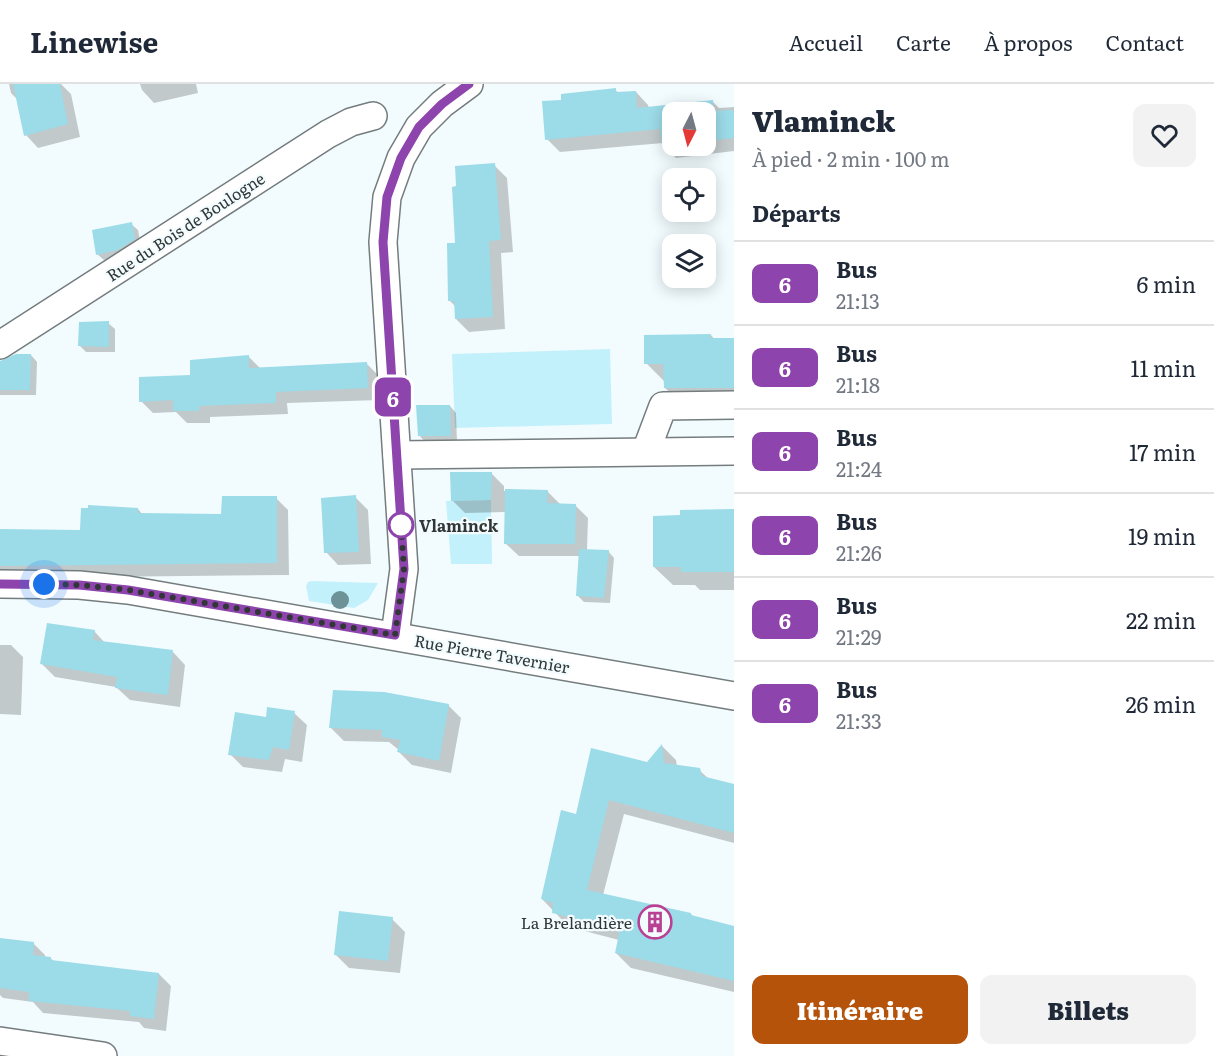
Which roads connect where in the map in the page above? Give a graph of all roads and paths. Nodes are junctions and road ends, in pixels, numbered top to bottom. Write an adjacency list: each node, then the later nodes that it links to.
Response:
1 (469, 84): 7 (street)
2 (373, 116): 3 (street, Rue du Bois de Boulogne)
3 (0, 345)
4 (734, 405): 5 (street)
5 (646, 451): 6 (street); 7 (street)
6 (734, 451)
7 (397, 455): 9 (street)
8 (0, 584): 9 (street, Rue Pierre Tavernier)
9 (395, 635): 10 (street, Rue Pierre Tavernier)
10 (734, 696)
11 (0, 1041): 12 (street)
12 (103, 1056)

